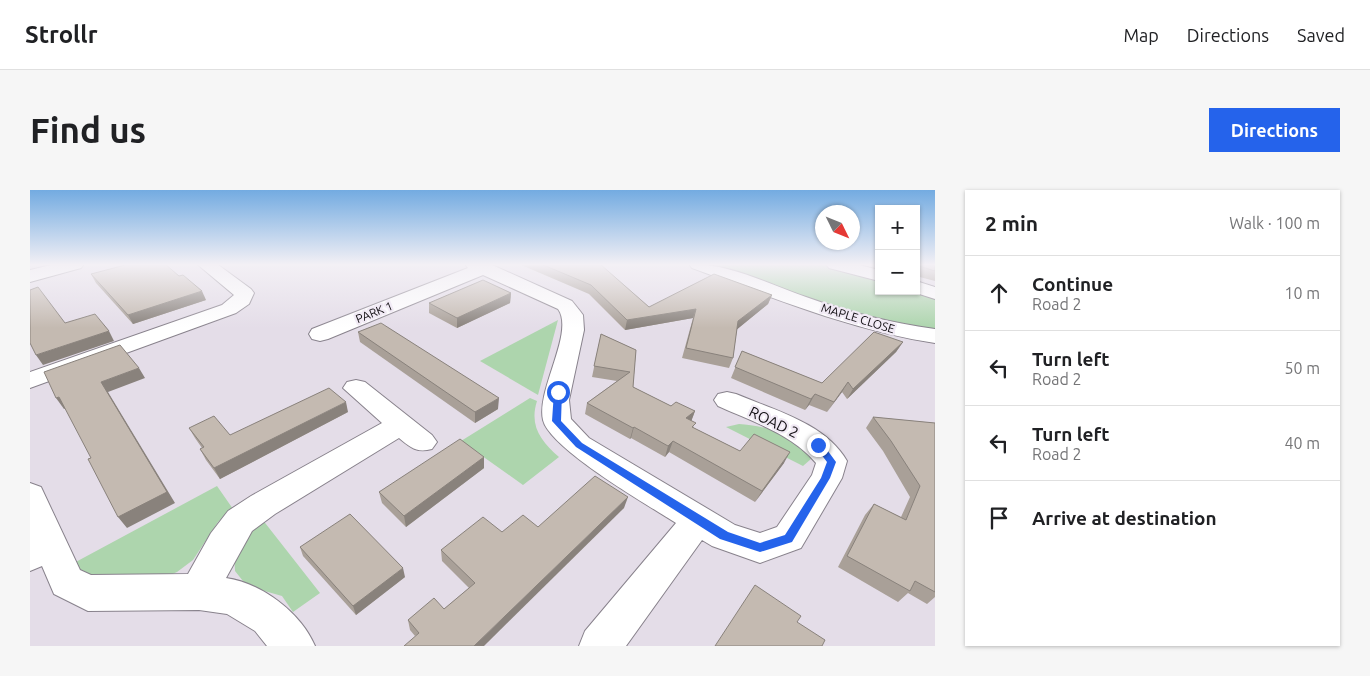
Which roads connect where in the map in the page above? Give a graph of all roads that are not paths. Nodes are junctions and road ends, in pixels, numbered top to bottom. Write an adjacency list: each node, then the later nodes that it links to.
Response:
1 (234, 285): 9 (street)
2 (434, 285): 7 (street, PARK 1)
3 (521, 285): 13 (street, ROAD 2)
4 (759, 285): 8 (street, MAPLE CLOSE)
5 (920, 288): 6 (street)
6 (935, 293)
7 (320, 334)
8 (935, 336)
9 (30, 380)
10 (356, 388): 15 (street)
11 (727, 400): 13 (street, ROAD 2)
12 (30, 496): 14 (street)
13 (698, 520): 17 (street)
14 (40, 550): 15 (street)
15 (199, 592): 16 (street)
16 (294, 646)
17 (600, 646)

